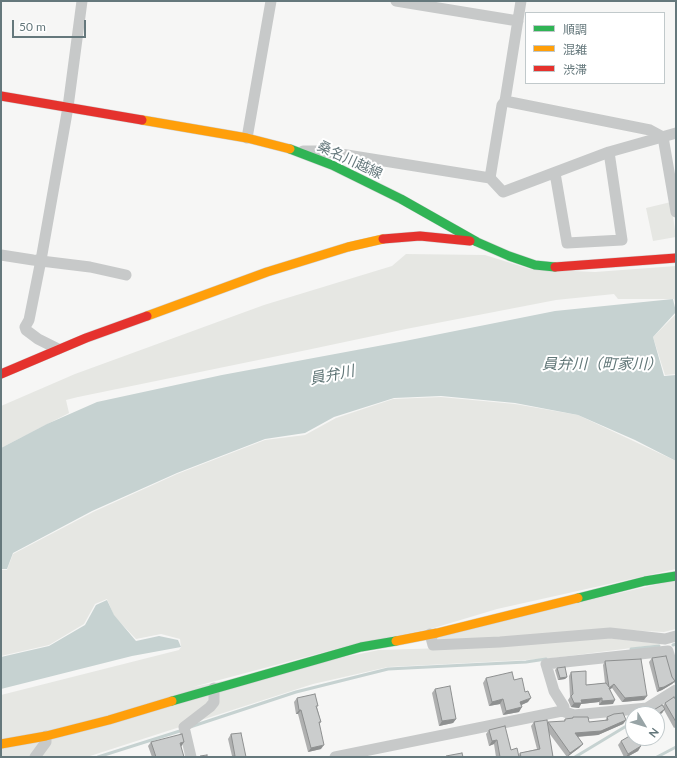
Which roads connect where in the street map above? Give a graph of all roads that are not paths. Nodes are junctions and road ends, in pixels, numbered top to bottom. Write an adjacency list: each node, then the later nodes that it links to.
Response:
1 (82, 1): 8 (street)
2 (271, 1): 11 (street)
3 (396, 1): 5 (street)
4 (521, 1): 5 (street)
5 (518, 21): 7 (street)
6 (1, 96): 8 (street, 桑名川越線)
7 (505, 101): 10 (street); 15 (street)
8 (68, 107): 11 (street, 桑名川越線); 21 (street)
9 (676, 133): 10 (street)
10 (663, 136): 13 (street); 16 (street)
11 (247, 138): 12 (street, 桑名川越線)
12 (296, 151): 15 (street); 18 (street, 桑名川越線)
13 (609, 152): 14 (street); 14 (street)
14 (555, 173): 15 (street)
15 (490, 178)
16 (675, 198): 17 (street)
17 (676, 212)
18 (477, 242): 20 (street, 桑名川越線); 23 (street)
19 (1, 255): 21 (street)
20 (676, 258)
21 (41, 260): 22 (street); 23 (street)
22 (126, 275)
23 (58, 349): 24 (street)
24 (1, 374)
25 (676, 576): 26 (street)
26 (430, 634): 27 (street); 30 (street)
27 (671, 638): 28 (street)
28 (668, 651): 29 (street); 32 (street)
29 (676, 678)
30 (214, 688): 33 (street); 36 (street)
31 (676, 690): 32 (street)
32 (562, 711): 37 (street)
33 (46, 736): 34 (street); 35 (street)
34 (1, 744)
35 (35, 757)
36 (191, 757)
37 (335, 757)

